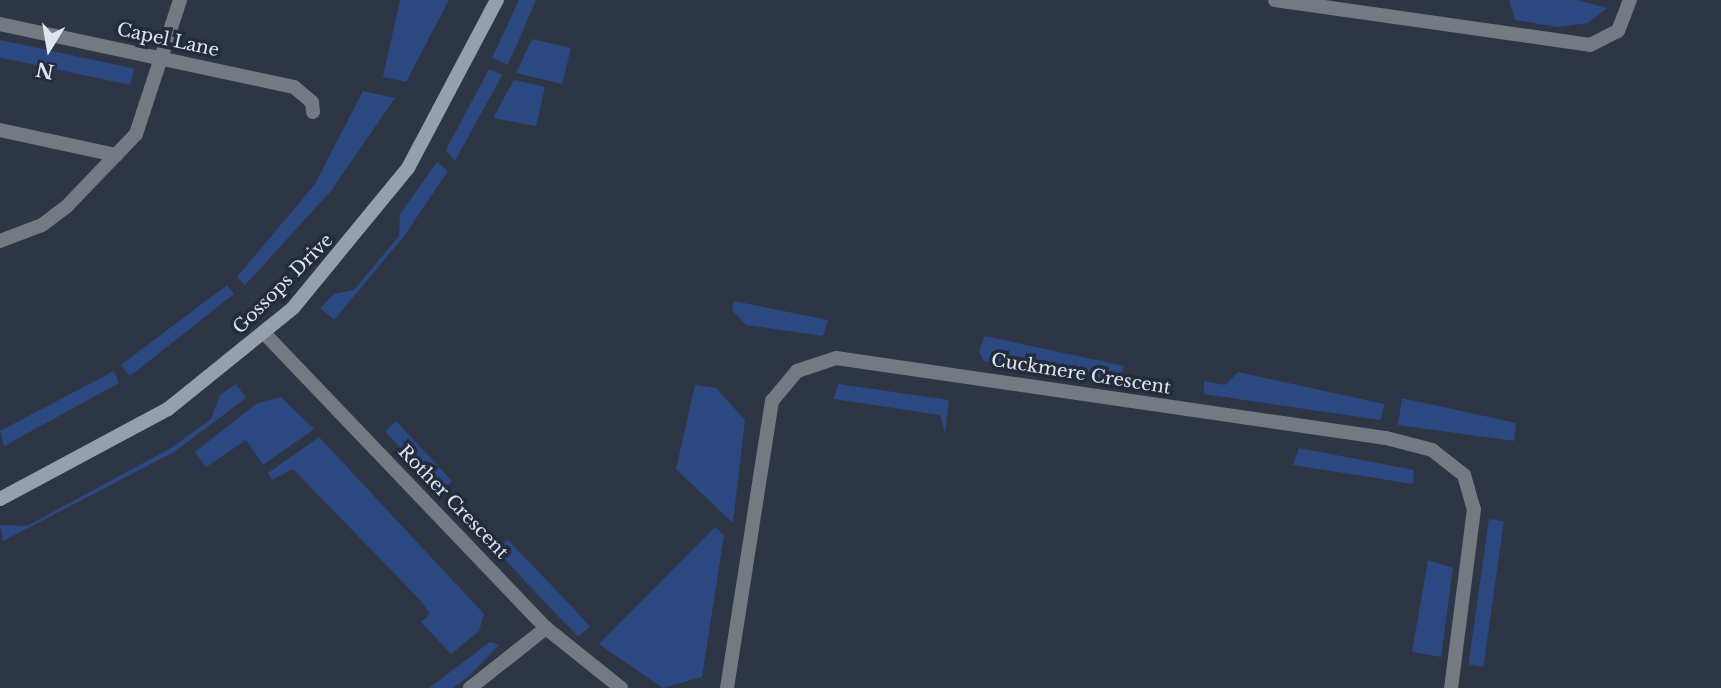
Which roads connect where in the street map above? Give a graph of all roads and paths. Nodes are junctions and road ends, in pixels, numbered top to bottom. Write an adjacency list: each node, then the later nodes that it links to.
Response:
1 (180, 0): 6 (street)
2 (497, 0): 11 (street, Gossops Drive)
3 (1275, 0): 4 (street)
4 (1630, 0)
5 (0, 24): 6 (street, Capel Lane)
6 (159, 58): 7 (street, Capel Lane); 9 (street)
7 (313, 112)
8 (0, 130): 9 (street)
9 (116, 155): 10 (street)
10 (0, 241)
11 (265, 334): 12 (street, Gossops Drive); 13 (street, Rother Crescent)
12 (0, 499)
13 (547, 628): 14 (street); 15 (street, Rother Crescent)
14 (470, 688)
15 (621, 688)
16 (727, 688): 17 (street, Cuckmere Crescent)
17 (1451, 688)

